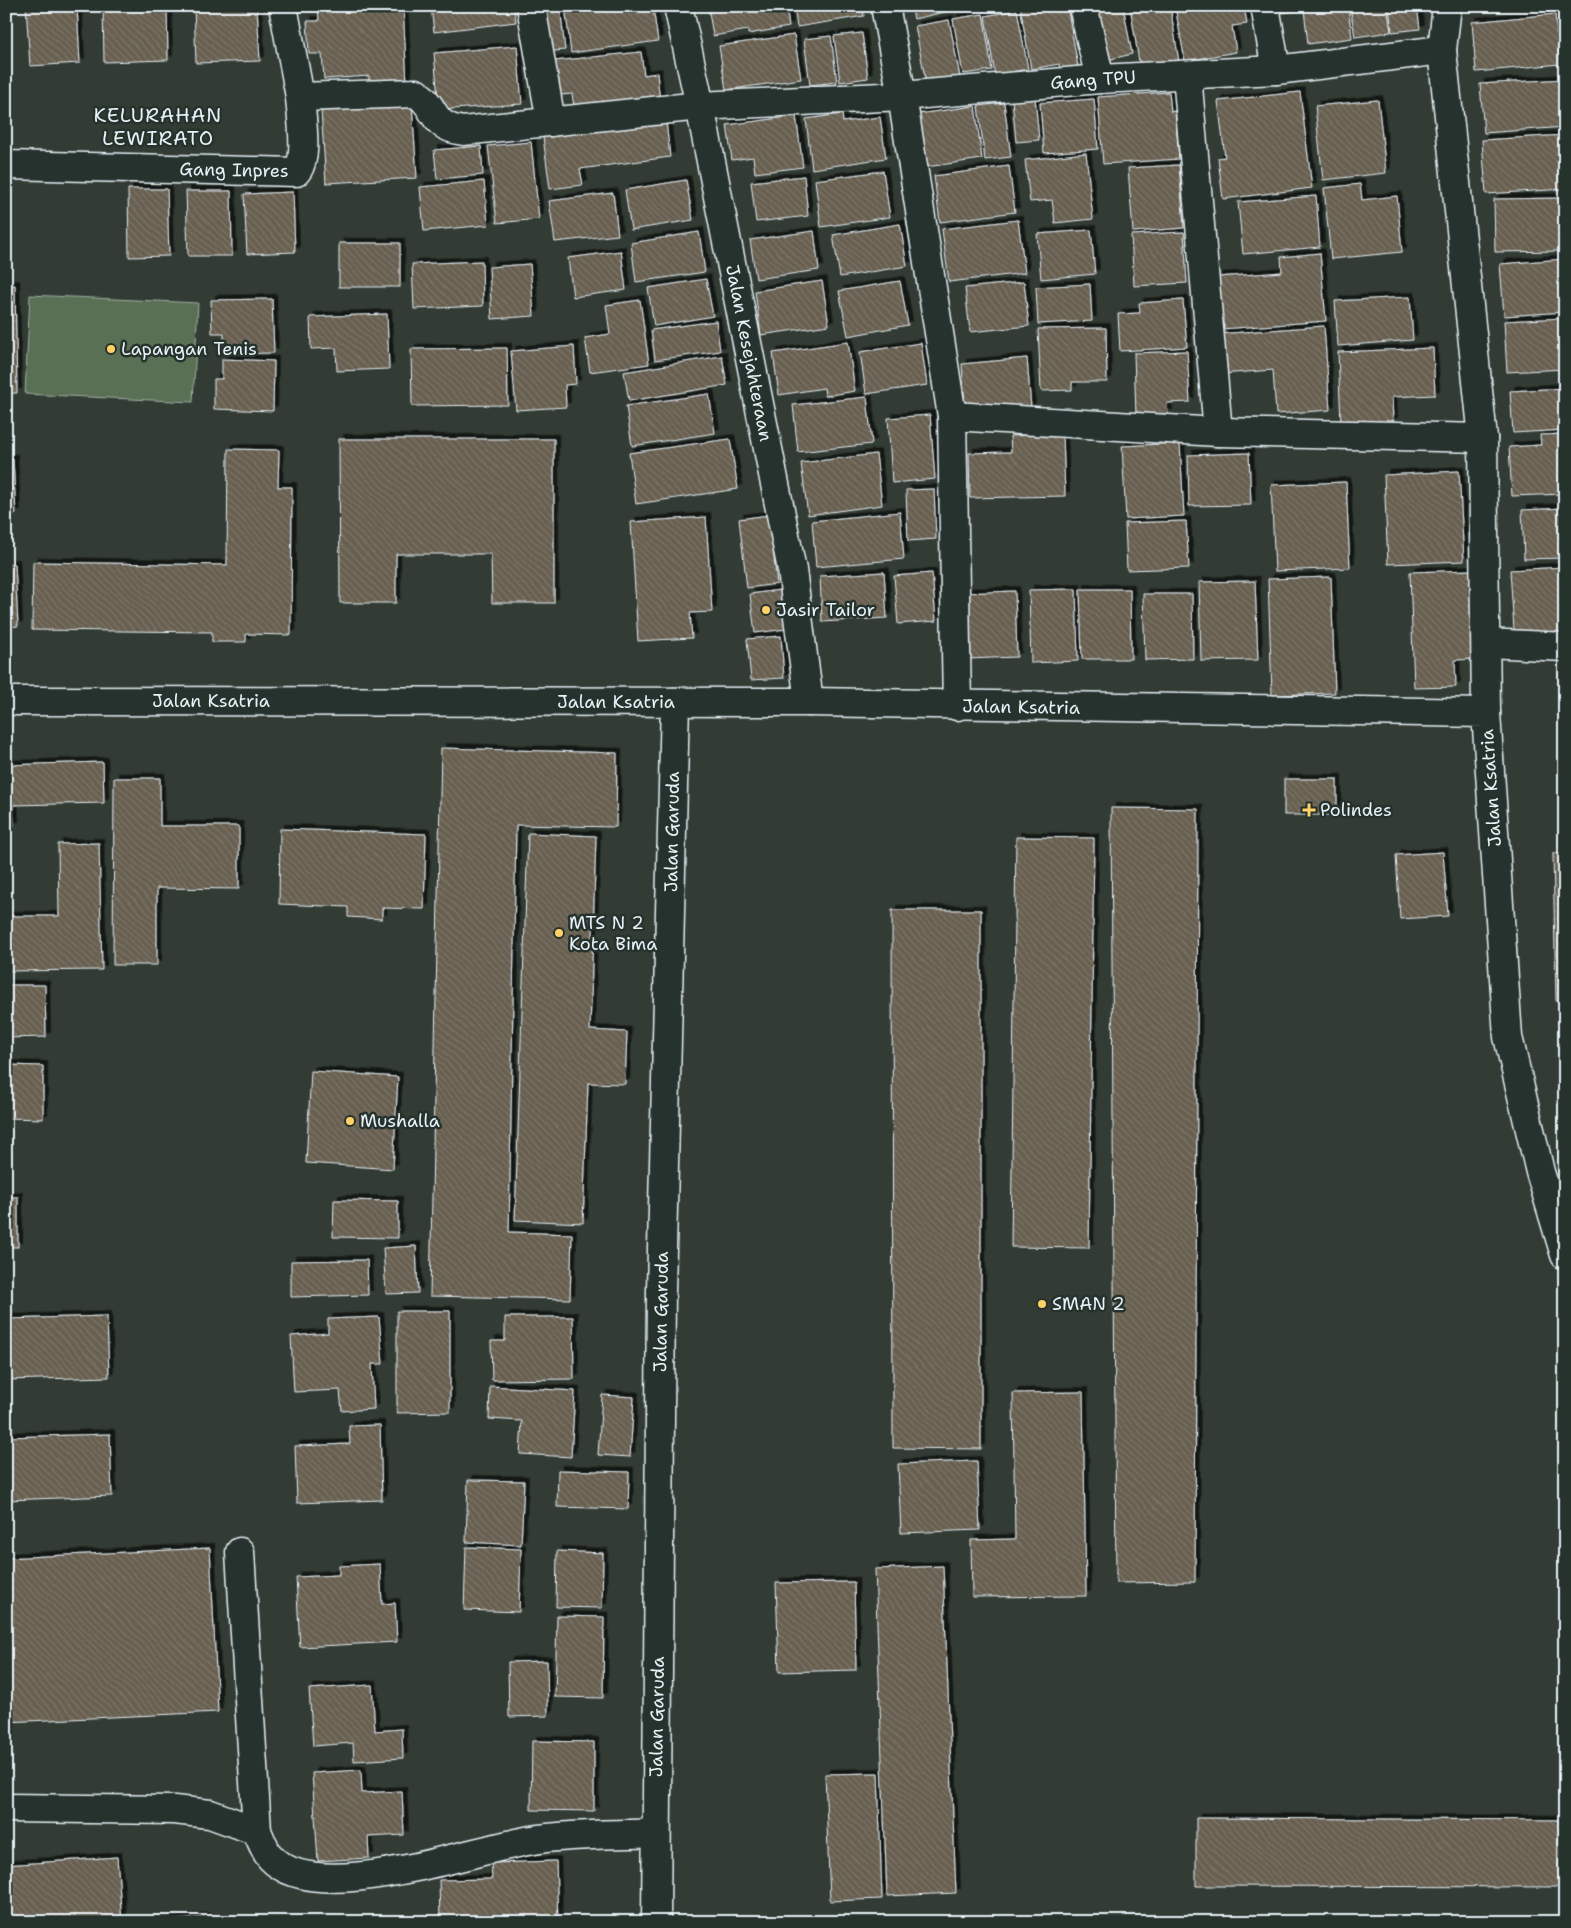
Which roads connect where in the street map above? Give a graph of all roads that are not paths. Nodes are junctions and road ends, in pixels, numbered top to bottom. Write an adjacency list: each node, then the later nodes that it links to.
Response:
1 (283, 6): 13 (street)
2 (531, 6): 15 (street)
3 (678, 6): 14 (street, Jalan Kesejahteraan)
4 (885, 6): 12 (street)
5 (1083, 6): 11 (street)
6 (1265, 6): 9 (street)
7 (1447, 6): 8 (street)
8 (1442, 50): 9 (street, Gang TPU); 19 (street)
9 (1276, 70): 10 (street, Gang TPU)
10 (1187, 76): 11 (street, Gang TPU); 18 (street)
11 (1100, 79): 12 (street, Gang TPU)
12 (902, 96): 14 (street, Gang TPU); 17 (street)
13 (300, 97): 15 (street); 16 (street, Gang Inpres)
14 (700, 106): 15 (street); 24 (street, Jalan Kesejahteraan)
15 (551, 122)
16 (6, 165)
17 (952, 416): 18 (street); 25 (street)
18 (1218, 432): 19 (street)
19 (1483, 438): 20 (street)
20 (1486, 643): 21 (street); 26 (street)
21 (1565, 647)
22 (6, 701): 23 (street, Jalan Ksatria)
23 (675, 702): 24 (street, Jalan Ksatria); 31 (street, Jalan Garuda)
24 (809, 702): 25 (street, Jalan Ksatria)
25 (956, 706): 26 (street, Jalan Ksatria)
26 (1486, 713): 27 (street, Jalan Ksatria)
27 (1565, 1255)
28 (240, 1552): 30 (street)
29 (6, 1808): 30 (street)
30 (257, 1832): 31 (street)
31 (656, 1833): 32 (street, Jalan Garuda)
32 (656, 1922)

